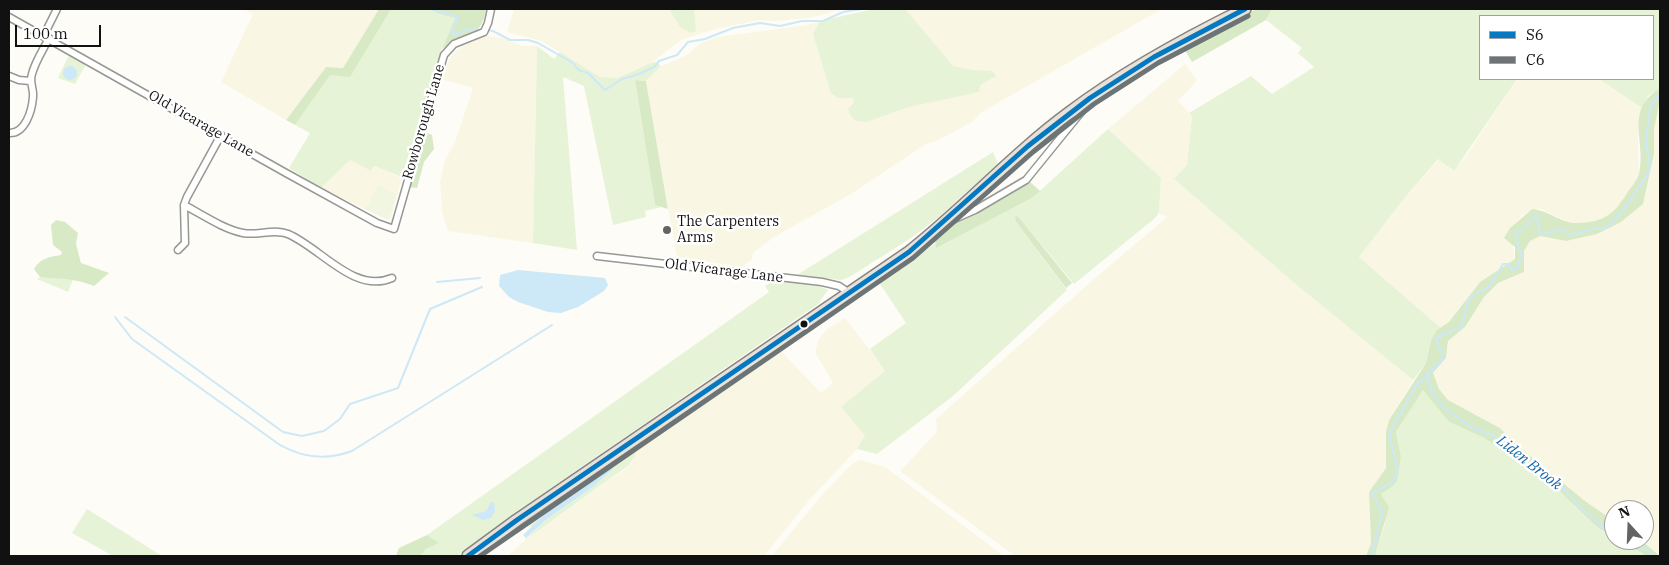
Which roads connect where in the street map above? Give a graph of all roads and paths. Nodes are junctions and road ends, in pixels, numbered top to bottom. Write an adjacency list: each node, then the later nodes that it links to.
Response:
1 (57, 9): 5 (street)
2 (491, 9): 13 (street, Rowborough Lane)
3 (1245, 9): 8 (highway)
4 (9, 16): 5 (street, Old Vicarage Lane)
5 (47, 37): 7 (street); 10 (street, Old Vicarage Lane)
6 (9, 76): 7 (street)
7 (30, 80): 9 (street)
8 (1094, 95): 12 (highway); 12 (street)
9 (9, 133)
10 (221, 135): 11 (street); 13 (street, Old Vicarage Lane)
11 (184, 205): 14 (street); 16 (street)
12 (946, 222): 17 (highway)
13 (394, 229)
14 (178, 250)
15 (597, 256): 17 (street, Old Vicarage Lane)
16 (392, 278)
17 (848, 292): 18 (highway)
18 (468, 556)

